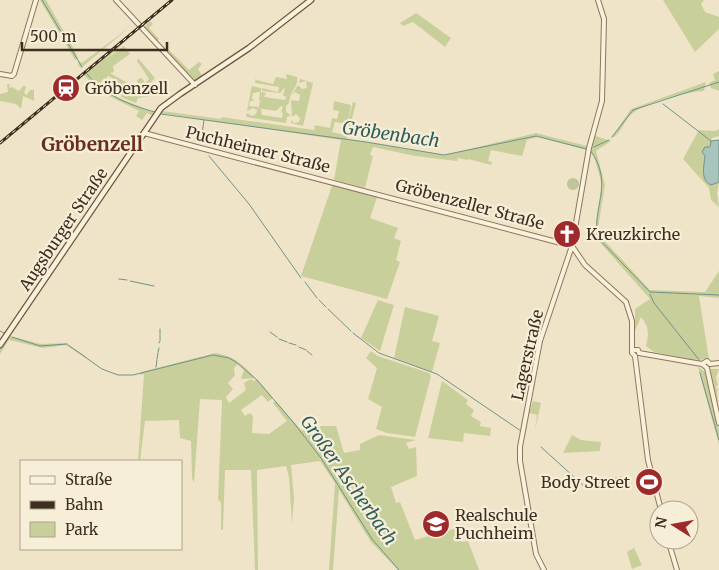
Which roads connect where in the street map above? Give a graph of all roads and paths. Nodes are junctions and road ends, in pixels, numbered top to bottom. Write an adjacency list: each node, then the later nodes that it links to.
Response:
1 (36, 0): 5 (street)
2 (116, 0): 6 (street)
3 (311, 0): 7 (main road, Augsburger Straße)
4 (598, 0): 13 (street, Lagerstraße)
5 (0, 74)
6 (189, 80): 7 (street); 8 (street)
7 (195, 85): 8 (main road, Augsburger Straße)
8 (187, 89): 9 (main road, Augsburger Straße)
9 (148, 127): 10 (main road, Augsburger Straße); 11 (street)
10 (144, 133): 11 (street, Puchheimer Straße); 14 (main road, Augsburger Straße)
11 (150, 134): 12 (street, Puchheimer Straße)
12 (360, 189): 13 (street, Gröbenzeller Straße)
13 (572, 246): 15 (street); 23 (street, Lagerstraße)
14 (0, 345)
15 (637, 354): 17 (street); 21 (street)
16 (719, 363): 18 (street)
17 (702, 364): 18 (street); 19 (street)
18 (710, 364): 19 (street)
19 (707, 368): 20 (street)
20 (719, 422)
21 (658, 500)
22 (671, 550): 24 (street)
23 (544, 570)
24 (678, 570)

